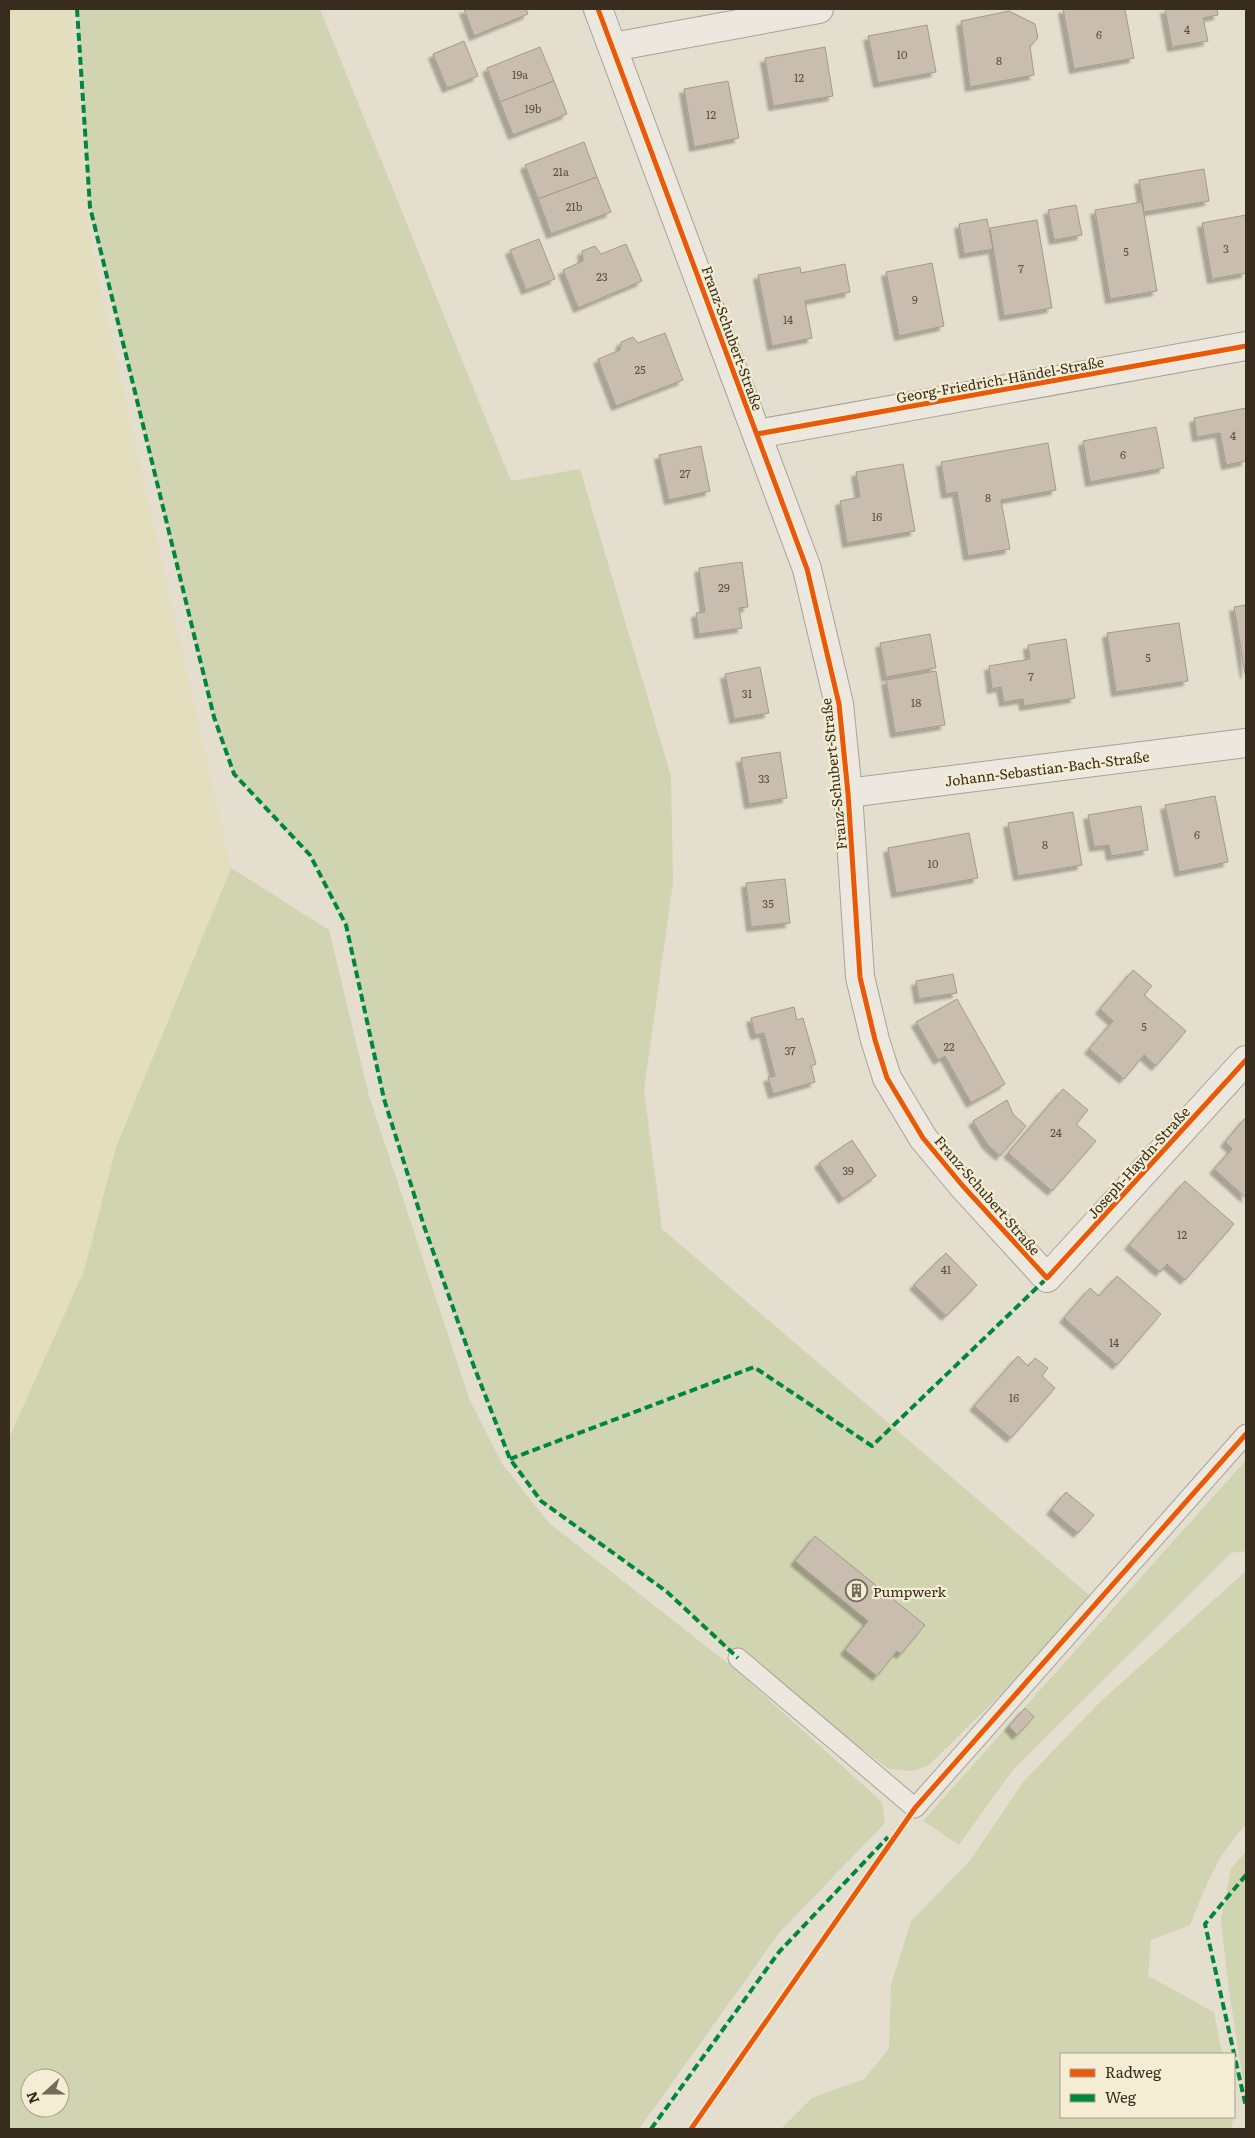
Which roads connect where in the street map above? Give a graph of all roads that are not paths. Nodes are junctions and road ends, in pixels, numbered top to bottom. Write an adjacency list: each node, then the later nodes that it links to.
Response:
1 (598, 9): 3 (street, Franz-Schubert-Straße)
2 (819, 9): 3 (street)
3 (613, 48): 5 (street, Franz-Schubert-Straße)
4 (1246, 346): 5 (street, Georg-Friedrich-Händel-Straße)
5 (757, 434): 7 (street, Franz-Schubert-Straße)
6 (1246, 743): 7 (street, Johann-Sebastian-Bach-Straße)
7 (848, 793): 9 (street, Franz-Schubert-Straße)
8 (1246, 1060): 9 (street, Joseph-Haydn-Straße)
9 (1047, 1278)
10 (1246, 1434): 11 (lane)
11 (738, 1658)

